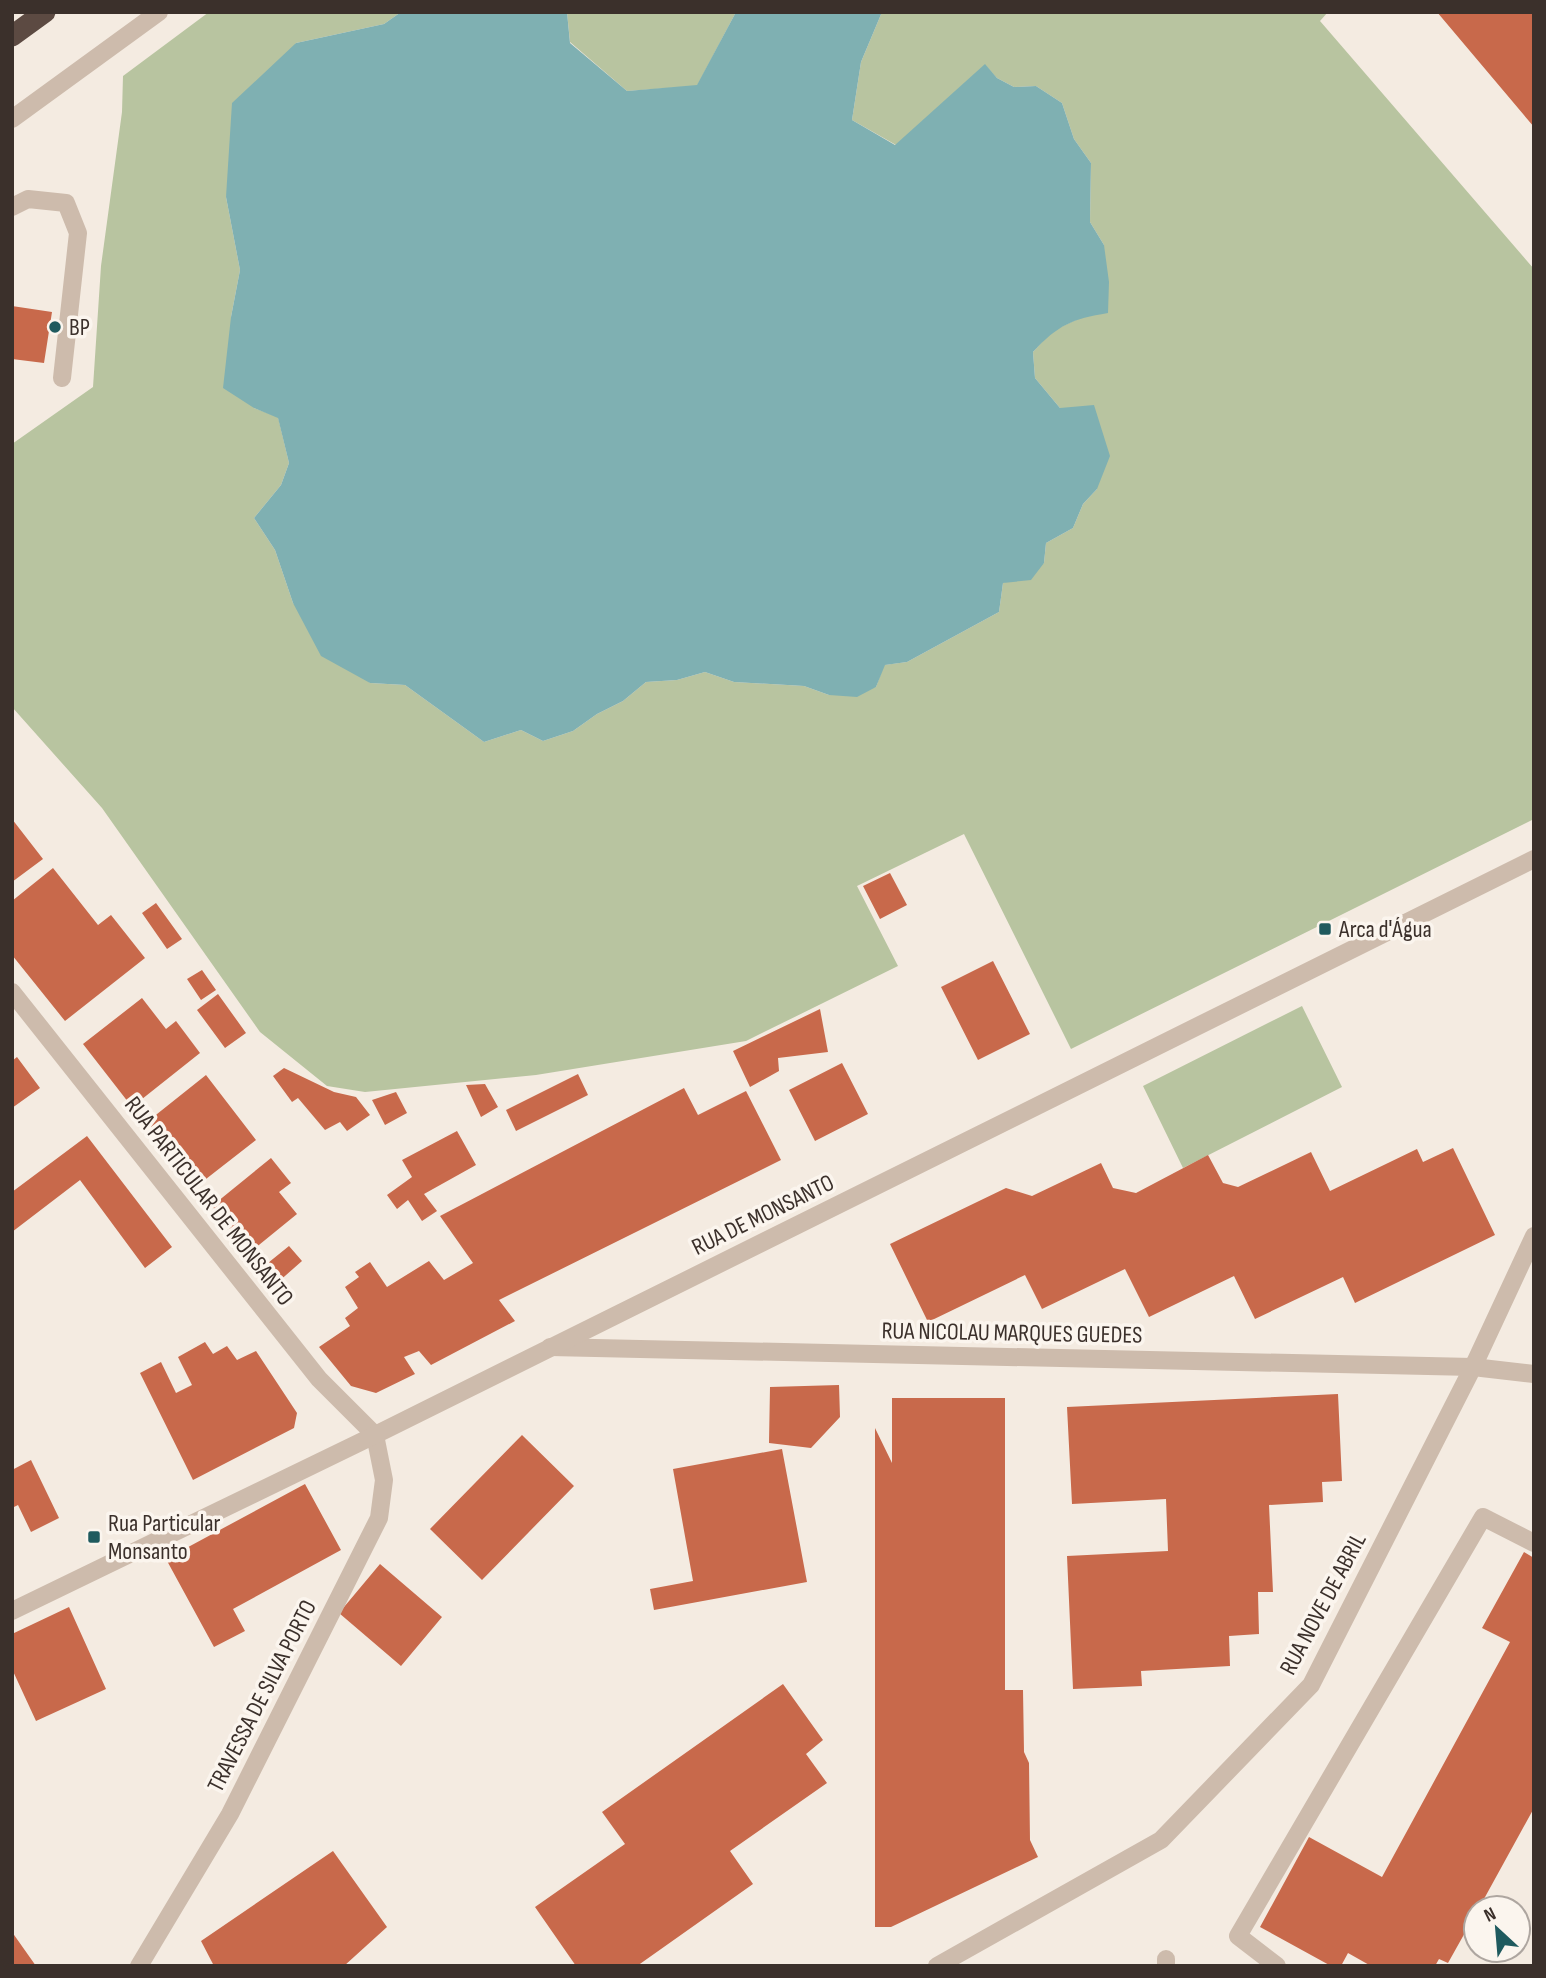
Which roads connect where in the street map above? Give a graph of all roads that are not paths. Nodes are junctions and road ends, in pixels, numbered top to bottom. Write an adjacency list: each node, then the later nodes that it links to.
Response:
1 (45, 12): 3 (highway)
2 (159, 12): 4 (street)
3 (12, 36)
4 (12, 119)
5 (12, 207): 6 (street)
6 (62, 378)
7 (1534, 859): 10 (street, RUA DE MONSANTO)
8 (12, 992): 13 (street, RUA PARTICULAR DE MONSANTO)
9 (1534, 1236): 11 (street, RUA NOVE DE ABRIL)
10 (550, 1347): 11 (street, RUA NICOLAU MARQUES GUEDES); 13 (street, RUA DE MONSANTO)
11 (1473, 1367): 12 (street, RUA NICOLAU MARQUES GUEDES); 17 (street, RUA NOVE DE ABRIL)
12 (1534, 1374)
13 (375, 1435): 15 (street, RUA DE MONSANTO); 16 (street, TRAVESSA DE SILVA PORTO)
14 (1534, 1543): 18 (street)
15 (12, 1611)
16 (139, 1966)
17 (937, 1966)
18 (1277, 1966)

